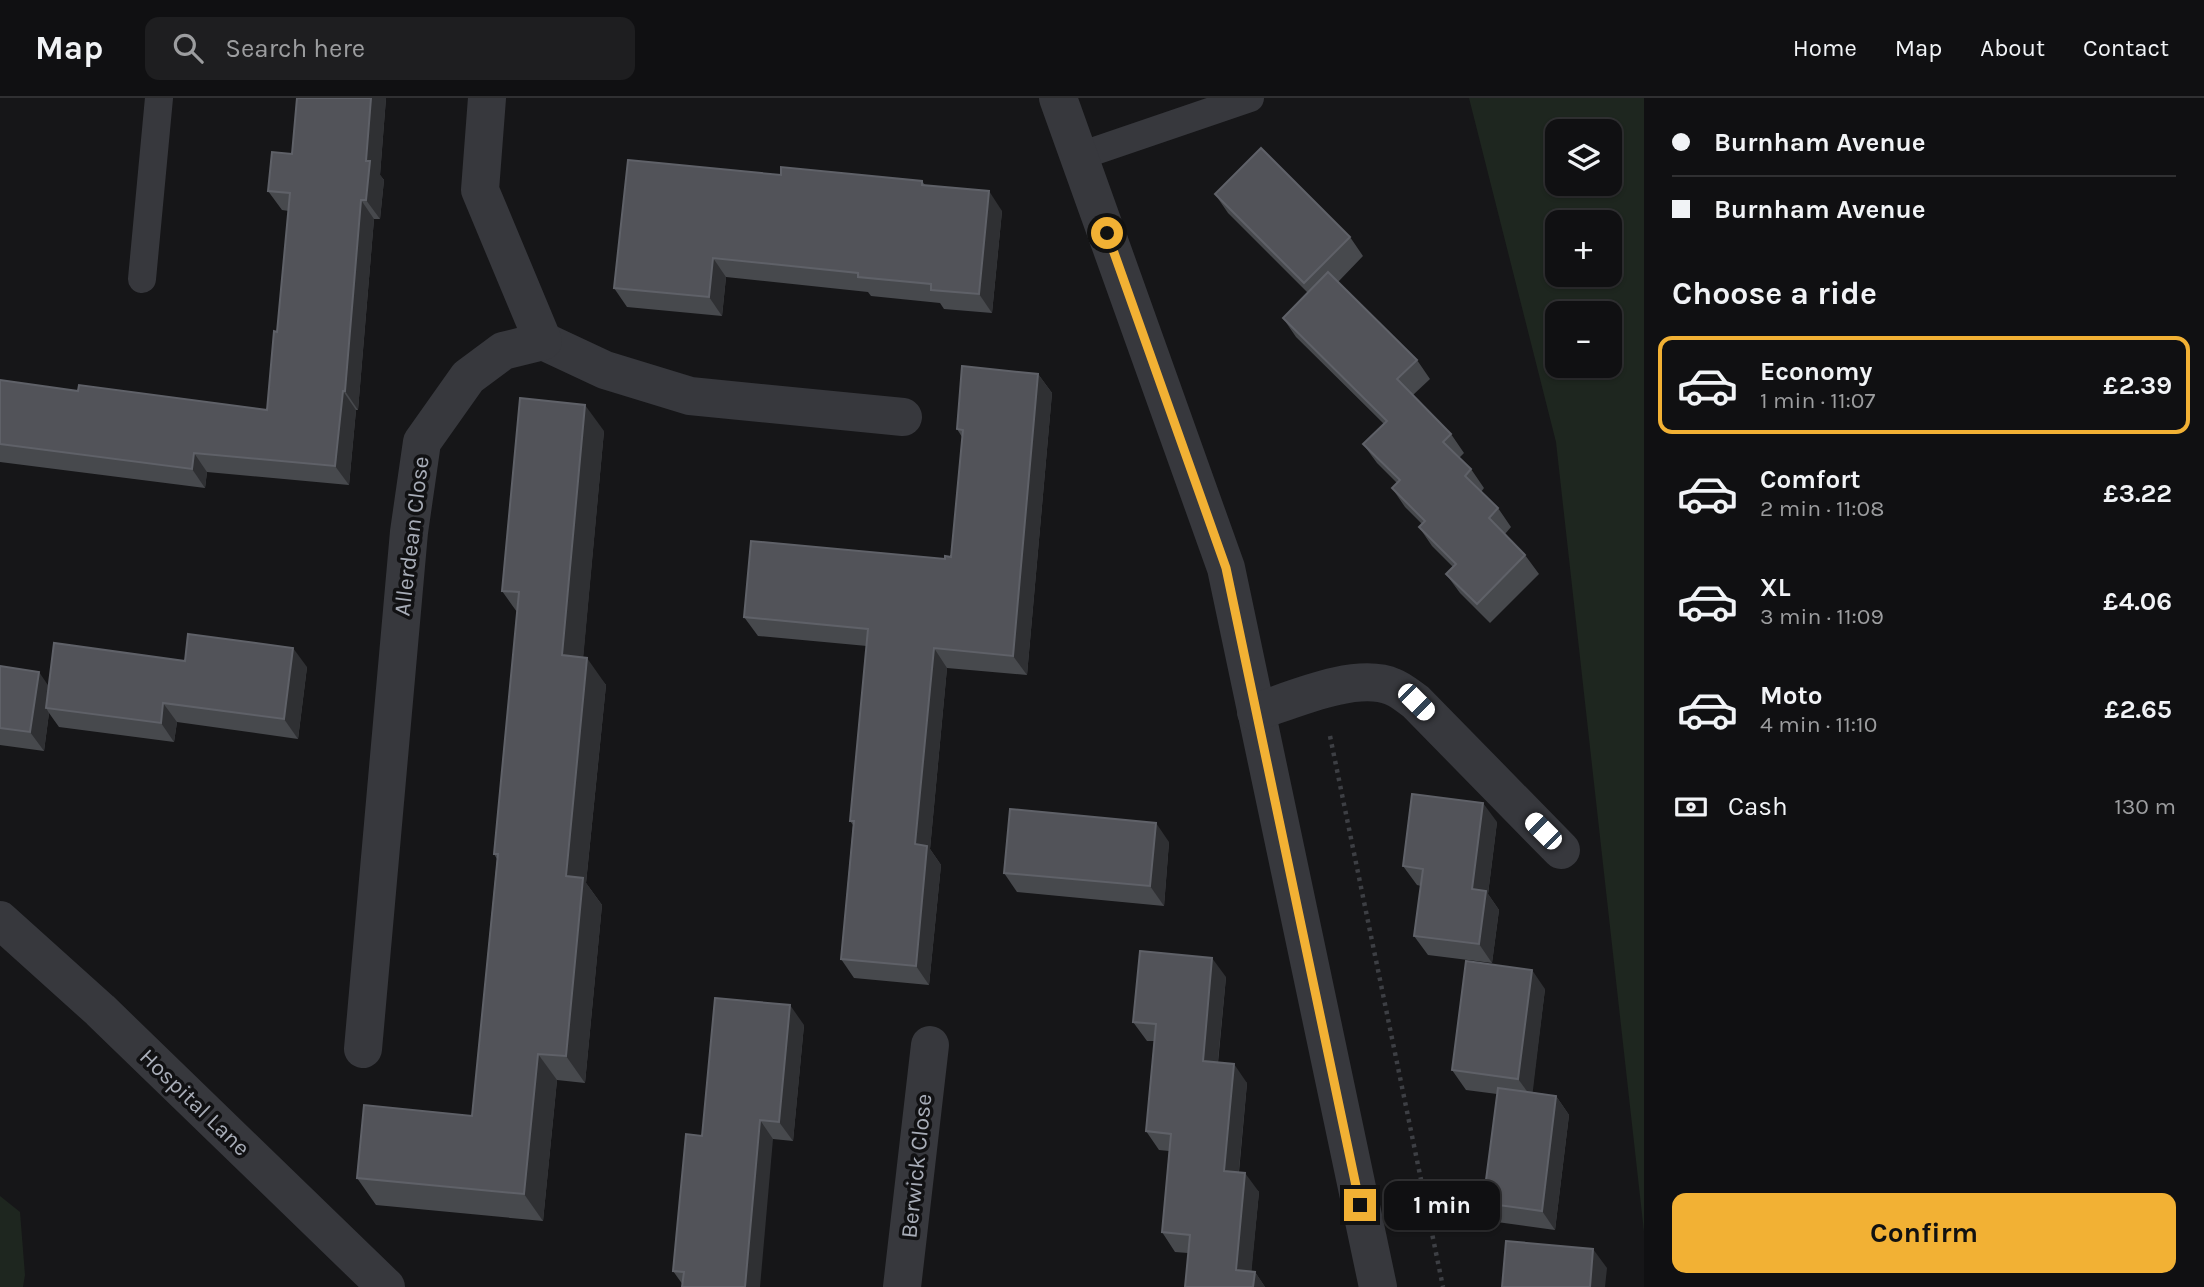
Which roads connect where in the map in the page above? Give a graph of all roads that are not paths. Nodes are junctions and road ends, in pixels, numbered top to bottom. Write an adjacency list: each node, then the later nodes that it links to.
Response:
1 (159, 98): 6 (lane)
2 (487, 98): 7 (street)
3 (1058, 98): 5 (street)
4 (1250, 98): 5 (lane)
5 (1080, 156): 9 (street)
6 (142, 279)
7 (543, 341): 8 (street); 13 (street, Allerdean Close)
8 (903, 417)
9 (1256, 712): 10 (street); 16 (street)
10 (1561, 850)
11 (0, 920): 14 (street, Hospital Lane)
12 (930, 1045): 15 (street, Berwick Close)
13 (363, 1049)
14 (386, 1287)
15 (902, 1287)
16 (1378, 1287)

